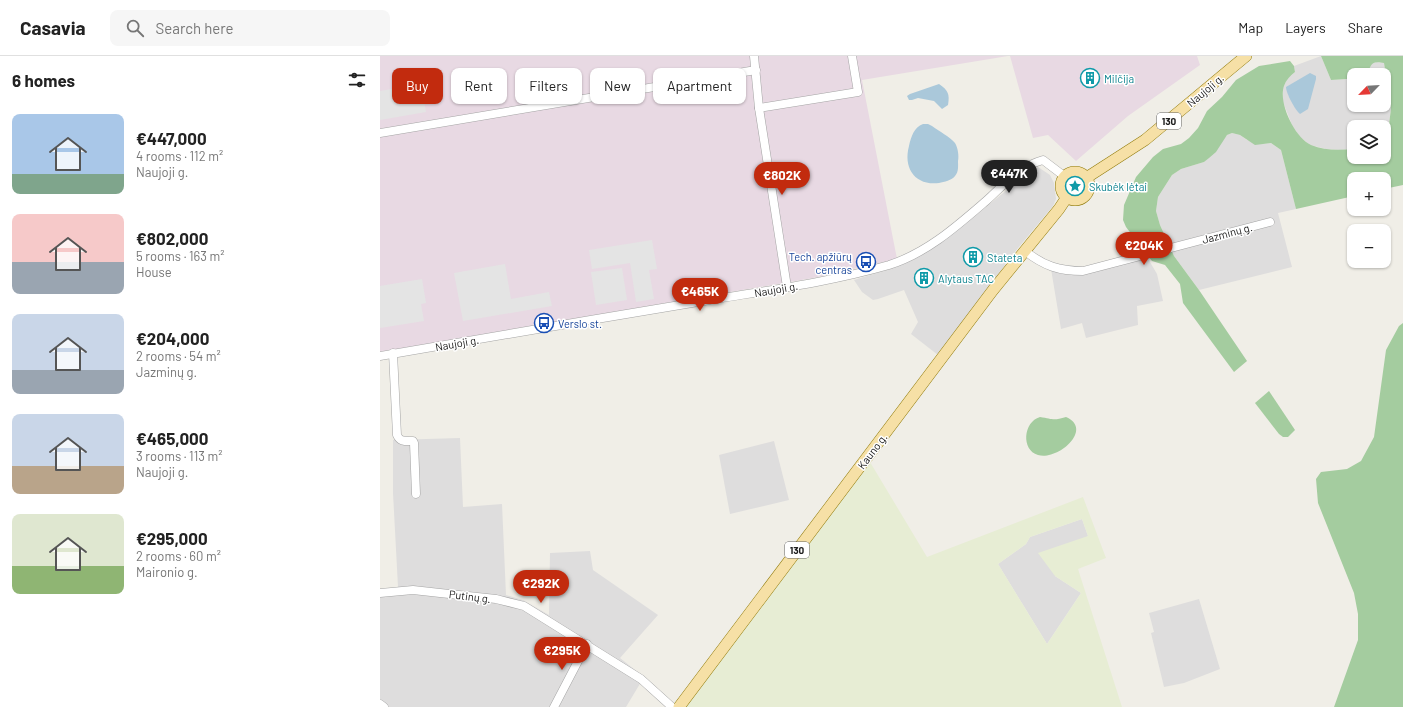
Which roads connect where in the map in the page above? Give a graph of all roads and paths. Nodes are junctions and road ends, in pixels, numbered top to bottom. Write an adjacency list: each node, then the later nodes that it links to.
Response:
1 (754, 56): 4 (street)
2 (852, 56): 5 (street)
3 (1246, 56): 8 (main road, Naujoji g. / 130)
4 (756, 70): 5 (street); 6 (street)
5 (759, 108): 12 (street)
6 (380, 133)
7 (1064, 176): 8 (main road); 9 (main road); 12 (street, Naujoji g.)
8 (1086, 178): 9 (main road)
9 (1067, 197): 11 (main road, Kauno g. / 130)
10 (1270, 222): 11 (street, Jazminų g.)
11 (1025, 251): 22 (main road, Kauno g. / 130)
12 (788, 287): 13 (street, Naujoji g.)
13 (393, 354): 14 (street, Naujoji g.); 15 (street)
14 (380, 356)
15 (416, 494)
16 (380, 594): 17 (street, Putinų g.)
17 (587, 644): 20 (street); 21 (street, Putinų g.)
18 (380, 704): 19 (street)
19 (384, 707)
20 (554, 707)
21 (672, 707)
22 (679, 707)

